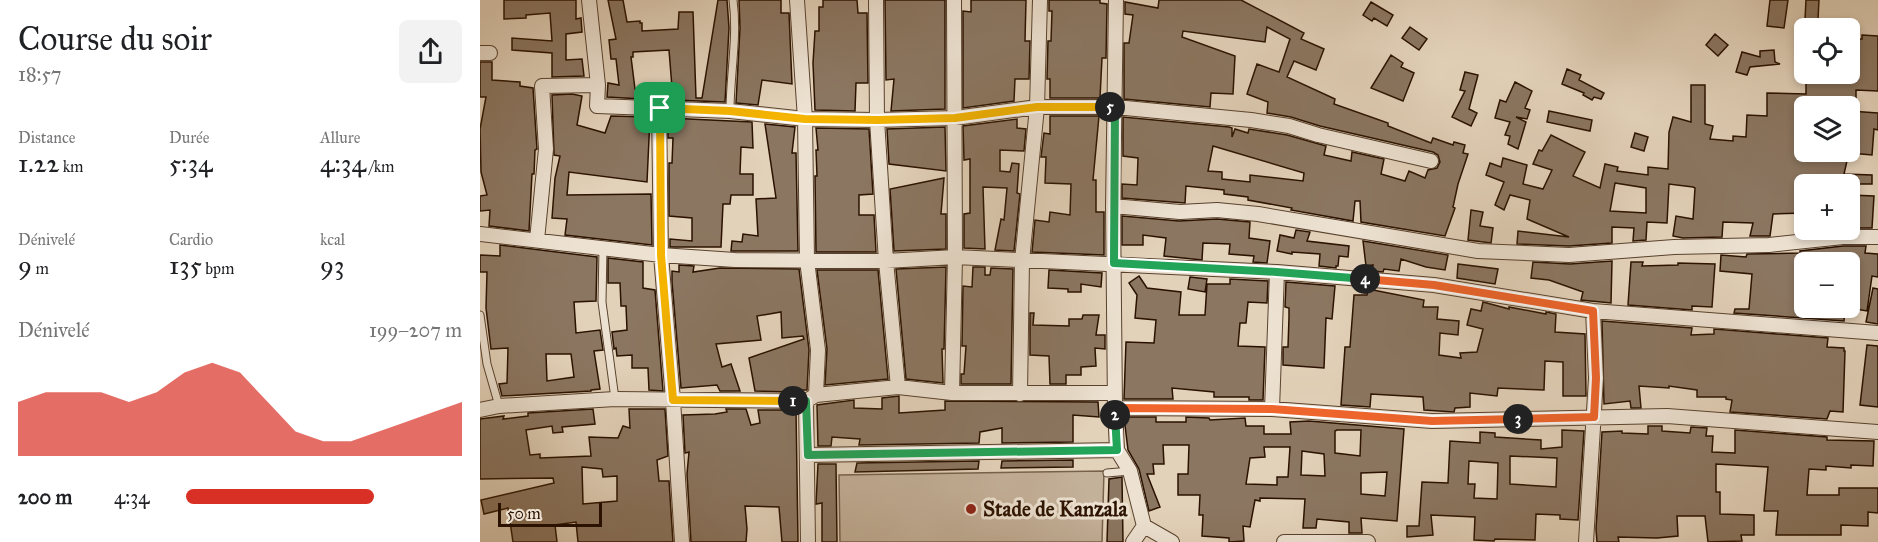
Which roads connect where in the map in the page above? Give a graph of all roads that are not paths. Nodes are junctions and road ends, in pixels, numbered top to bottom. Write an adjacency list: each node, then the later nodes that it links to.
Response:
1 (589, 0): 8 (street)
2 (733, 0): 12 (lane)
3 (797, 0): 14 (street)
4 (876, 0): 15 (street)
5 (954, 0): 13 (street)
6 (1040, 0): 9 (street)
7 (1116, 0): 10 (street)
8 (598, 85): 11 (street); 20 (street)
9 (1037, 107): 10 (street); 13 (street); 26 (street)
10 (1115, 107): 16 (street); 17 (street)
11 (660, 108): 12 (street); 22 (street)
12 (730, 111): 14 (street)
13 (955, 118): 15 (street); 23 (street)
14 (805, 119): 15 (street); 24 (street)
15 (878, 120): 25 (street)
16 (1431, 161)
17 (1113, 206): 19 (street); 27 (street)
18 (480, 234): 20 (street)
19 (1878, 237)
20 (537, 240): 21 (street)
21 (603, 248): 22 (street); 37 (lane)
22 (661, 255): 24 (street); 38 (street)
23 (955, 257): 25 (street); 26 (street); 33 (street)
24 (807, 260): 25 (street); 36 (street)
25 (886, 261): 32 (street)
26 (1022, 261): 27 (street); 35 (street)
27 (1114, 263): 28 (street); 34 (street)
28 (1277, 272): 29 (street); 41 (street)
29 (1593, 311): 31 (street); 43 (street)
30 (480, 315): 39 (lane)
31 (1878, 333)
32 (898, 387): 33 (street); 36 (street)
33 (952, 393): 35 (street)
34 (1114, 393): 35 (street); 40 (street)
35 (1020, 394)
36 (811, 398): 38 (street); 46 (street)
37 (615, 399): 38 (street); 39 (street)
38 (673, 400): 51 (street)
39 (499, 406): 42 (street)
40 (1114, 408): 41 (street); 45 (street)
41 (1272, 409): 43 (street)
42 (480, 410)
43 (1594, 417): 44 (street); 57 (street)
44 (1878, 432)
45 (1117, 450): 46 (street); 47 (street)
46 (808, 455): 52 (street)
47 (1130, 471): 48 (lane); 49 (street)
48 (1107, 473)
49 (1144, 526): 53 (street); 54 (street)
50 (1348, 541): 55 (street); 56 (street)
51 (682, 542)
52 (808, 542)
53 (1132, 542)
54 (1172, 542)
55 (1284, 542)
56 (1368, 542)
57 (1586, 542)

